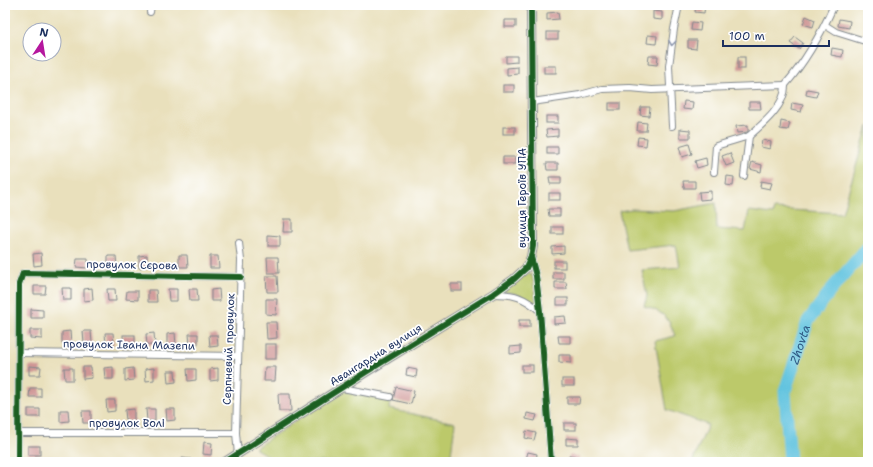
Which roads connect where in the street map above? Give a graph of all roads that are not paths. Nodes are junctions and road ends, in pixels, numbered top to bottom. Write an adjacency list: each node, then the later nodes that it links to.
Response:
1 (151, 5): 5 (street)
2 (531, 5): 10 (street, вулиця Героїв УПА)
3 (678, 5): 9 (street, one-way to 9)
4 (834, 5): 6 (street)
5 (150, 12)
6 (825, 25): 7 (street); 8 (street)
7 (868, 42)
8 (786, 85): 9 (street); 12 (street)
9 (671, 89): 10 (street); 11 (street)
10 (532, 102): 16 (street, вулиця Героїв УПА)
11 (672, 126)
12 (749, 136): 13 (street); 14 (street)
13 (714, 172)
14 (744, 176)
15 (239, 243): 17 (street, Серпневий провулок)
16 (531, 257): 18 (street, Авангардна вулиця); 19 (street, вулиця Героїв УПА)
17 (241, 277): 20 (street, провулок Сєрова); 21 (street, Серпневий провулок)
18 (493, 294): 19 (street); 22 (street, Авангардна вулиця)
19 (540, 311): 29 (street, вулиця Героїв УПА)
20 (19, 353): 21 (street, провулок Івана Мазепи); 24 (street)
21 (238, 356): 25 (street, Серпневий провулок)
22 (342, 388): 23 (street); 26 (street, Авангардна вулиця)
23 (390, 397)
24 (18, 433): 25 (street, провулок Волі); 27 (street)
25 (236, 433): 26 (street, Серпневий провулок)
26 (238, 455): 28 (street, Авангардна вулиця)
27 (18, 462)
28 (225, 462)
29 (552, 462)

